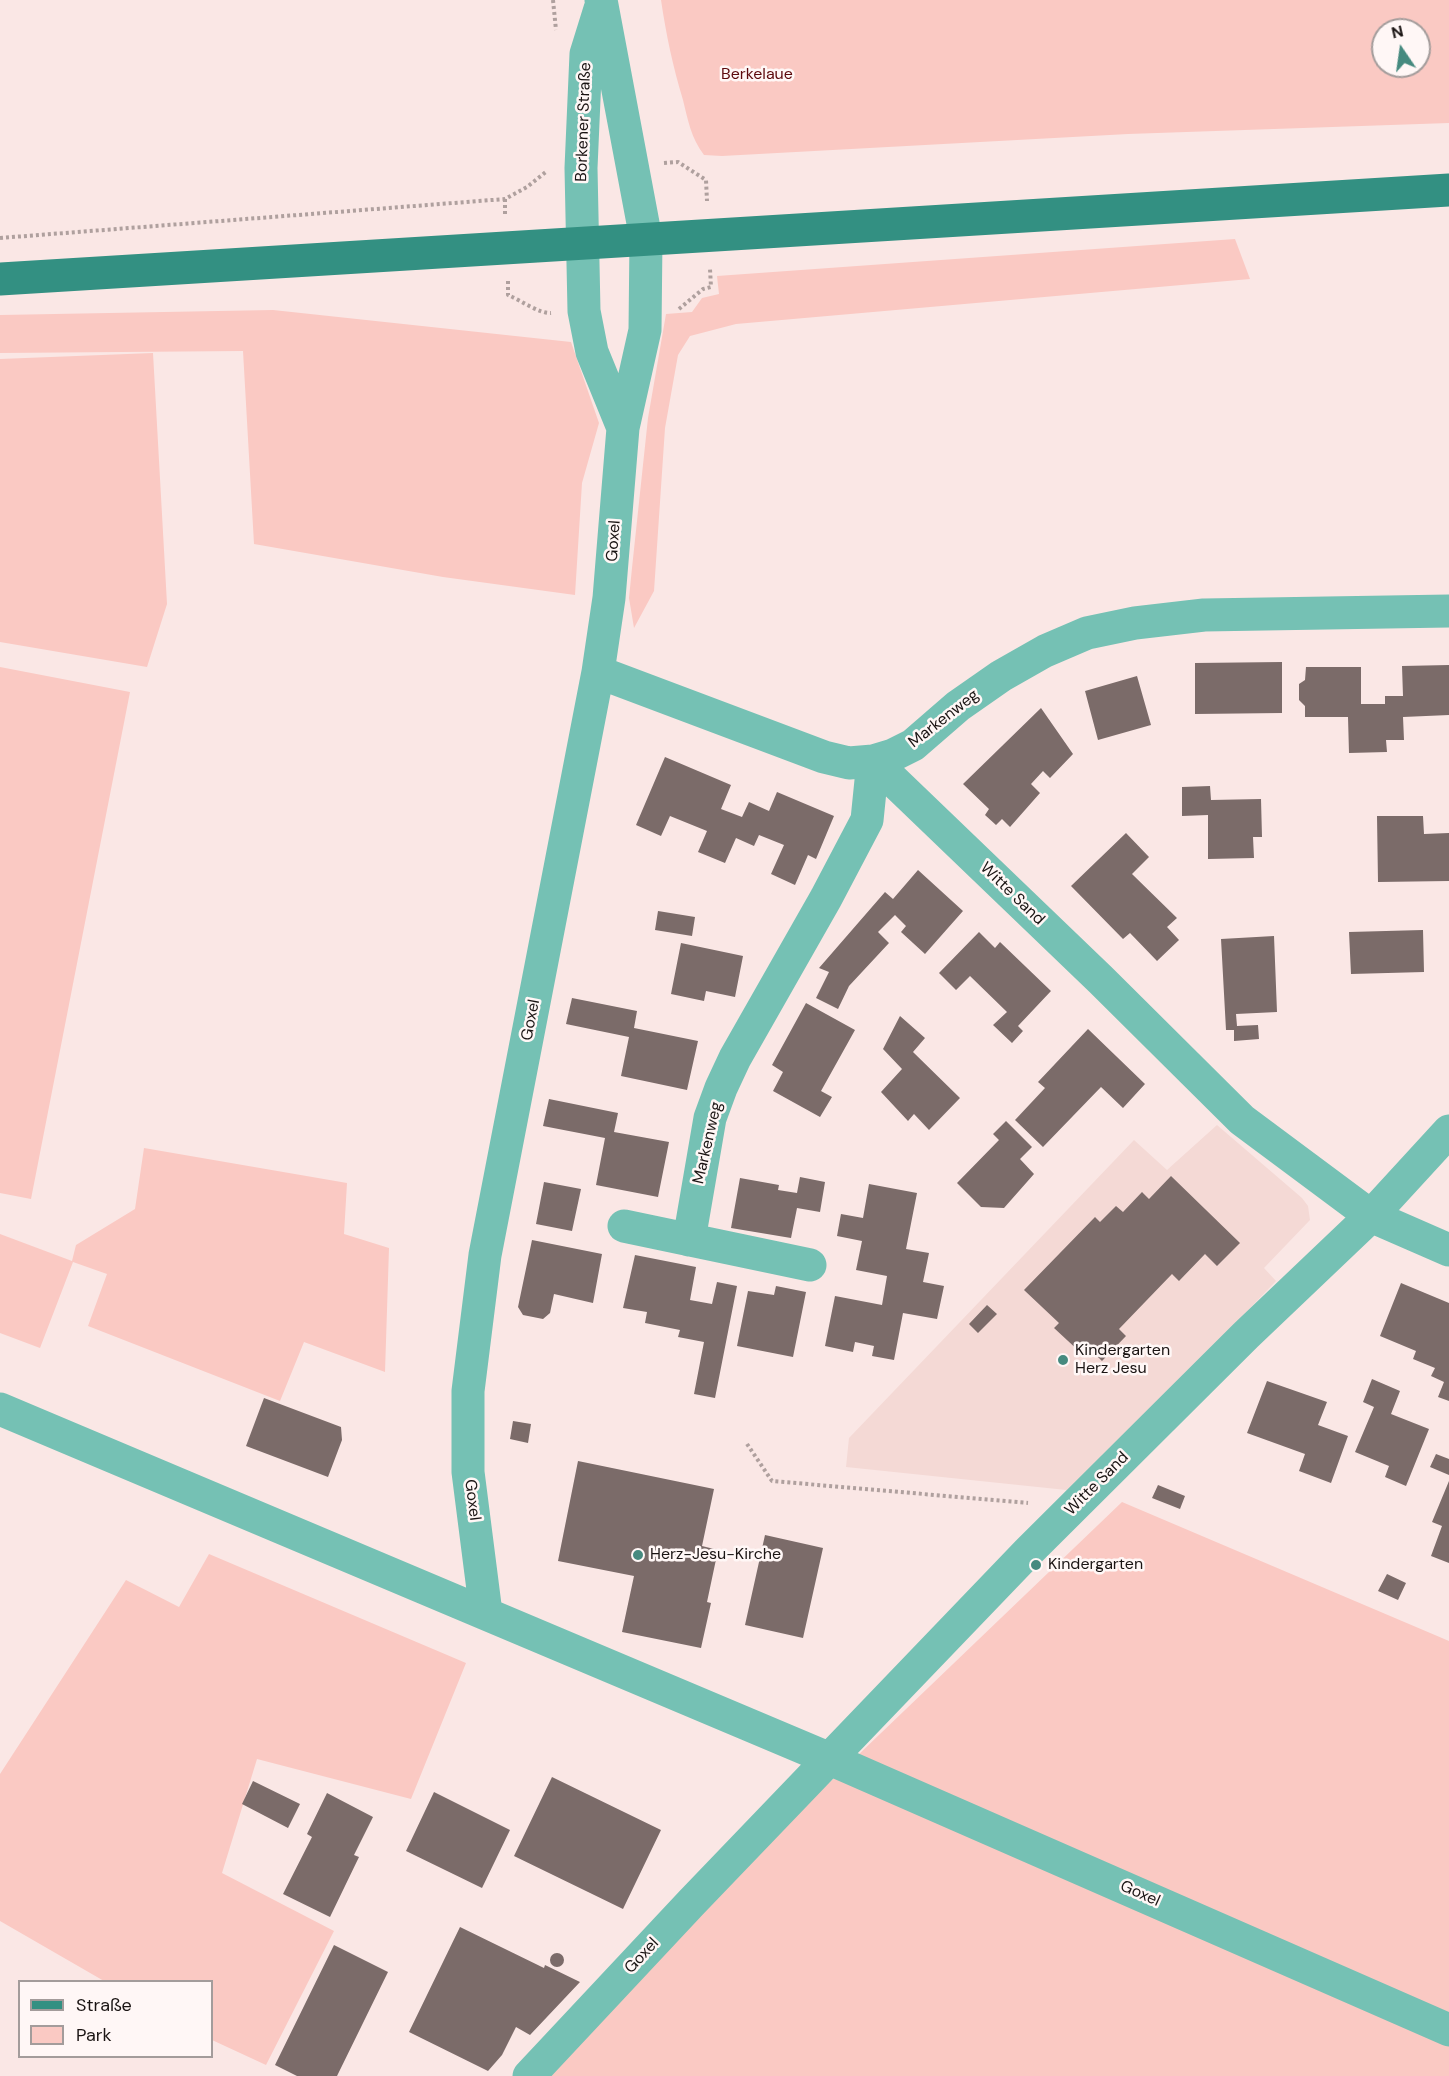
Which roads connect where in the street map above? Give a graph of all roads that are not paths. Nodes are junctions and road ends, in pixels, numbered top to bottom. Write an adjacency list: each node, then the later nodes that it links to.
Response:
1 (601, 2): 3 (street, Borkener Straße); 4 (street, Borkener Straße)
2 (1449, 190): 3 (main road)
3 (645, 239): 4 (main road); 6 (street, Goxel)
4 (583, 242): 5 (main road); 6 (street, Goxel)
5 (0, 279)
6 (623, 428): 8 (street, Goxel)
7 (1449, 611): 9 (street, Markenweg)
8 (598, 672): 9 (street); 17 (street, Goxel)
9 (873, 761): 11 (street, Witte Sand); 13 (street, Markenweg)
10 (1449, 1131): 11 (street)
11 (1371, 1216): 14 (street, Witte Sand); 18 (street, Witte Sand)
12 (624, 1226): 13 (street)
13 (688, 1240): 15 (street)
14 (1449, 1250)
15 (810, 1265)
16 (0, 1408): 17 (street, Goxel)
17 (486, 1613): 18 (street, Goxel)
18 (830, 1759): 19 (street, Goxel); 20 (street, Goxel)
19 (1449, 2030)
20 (529, 2076)

